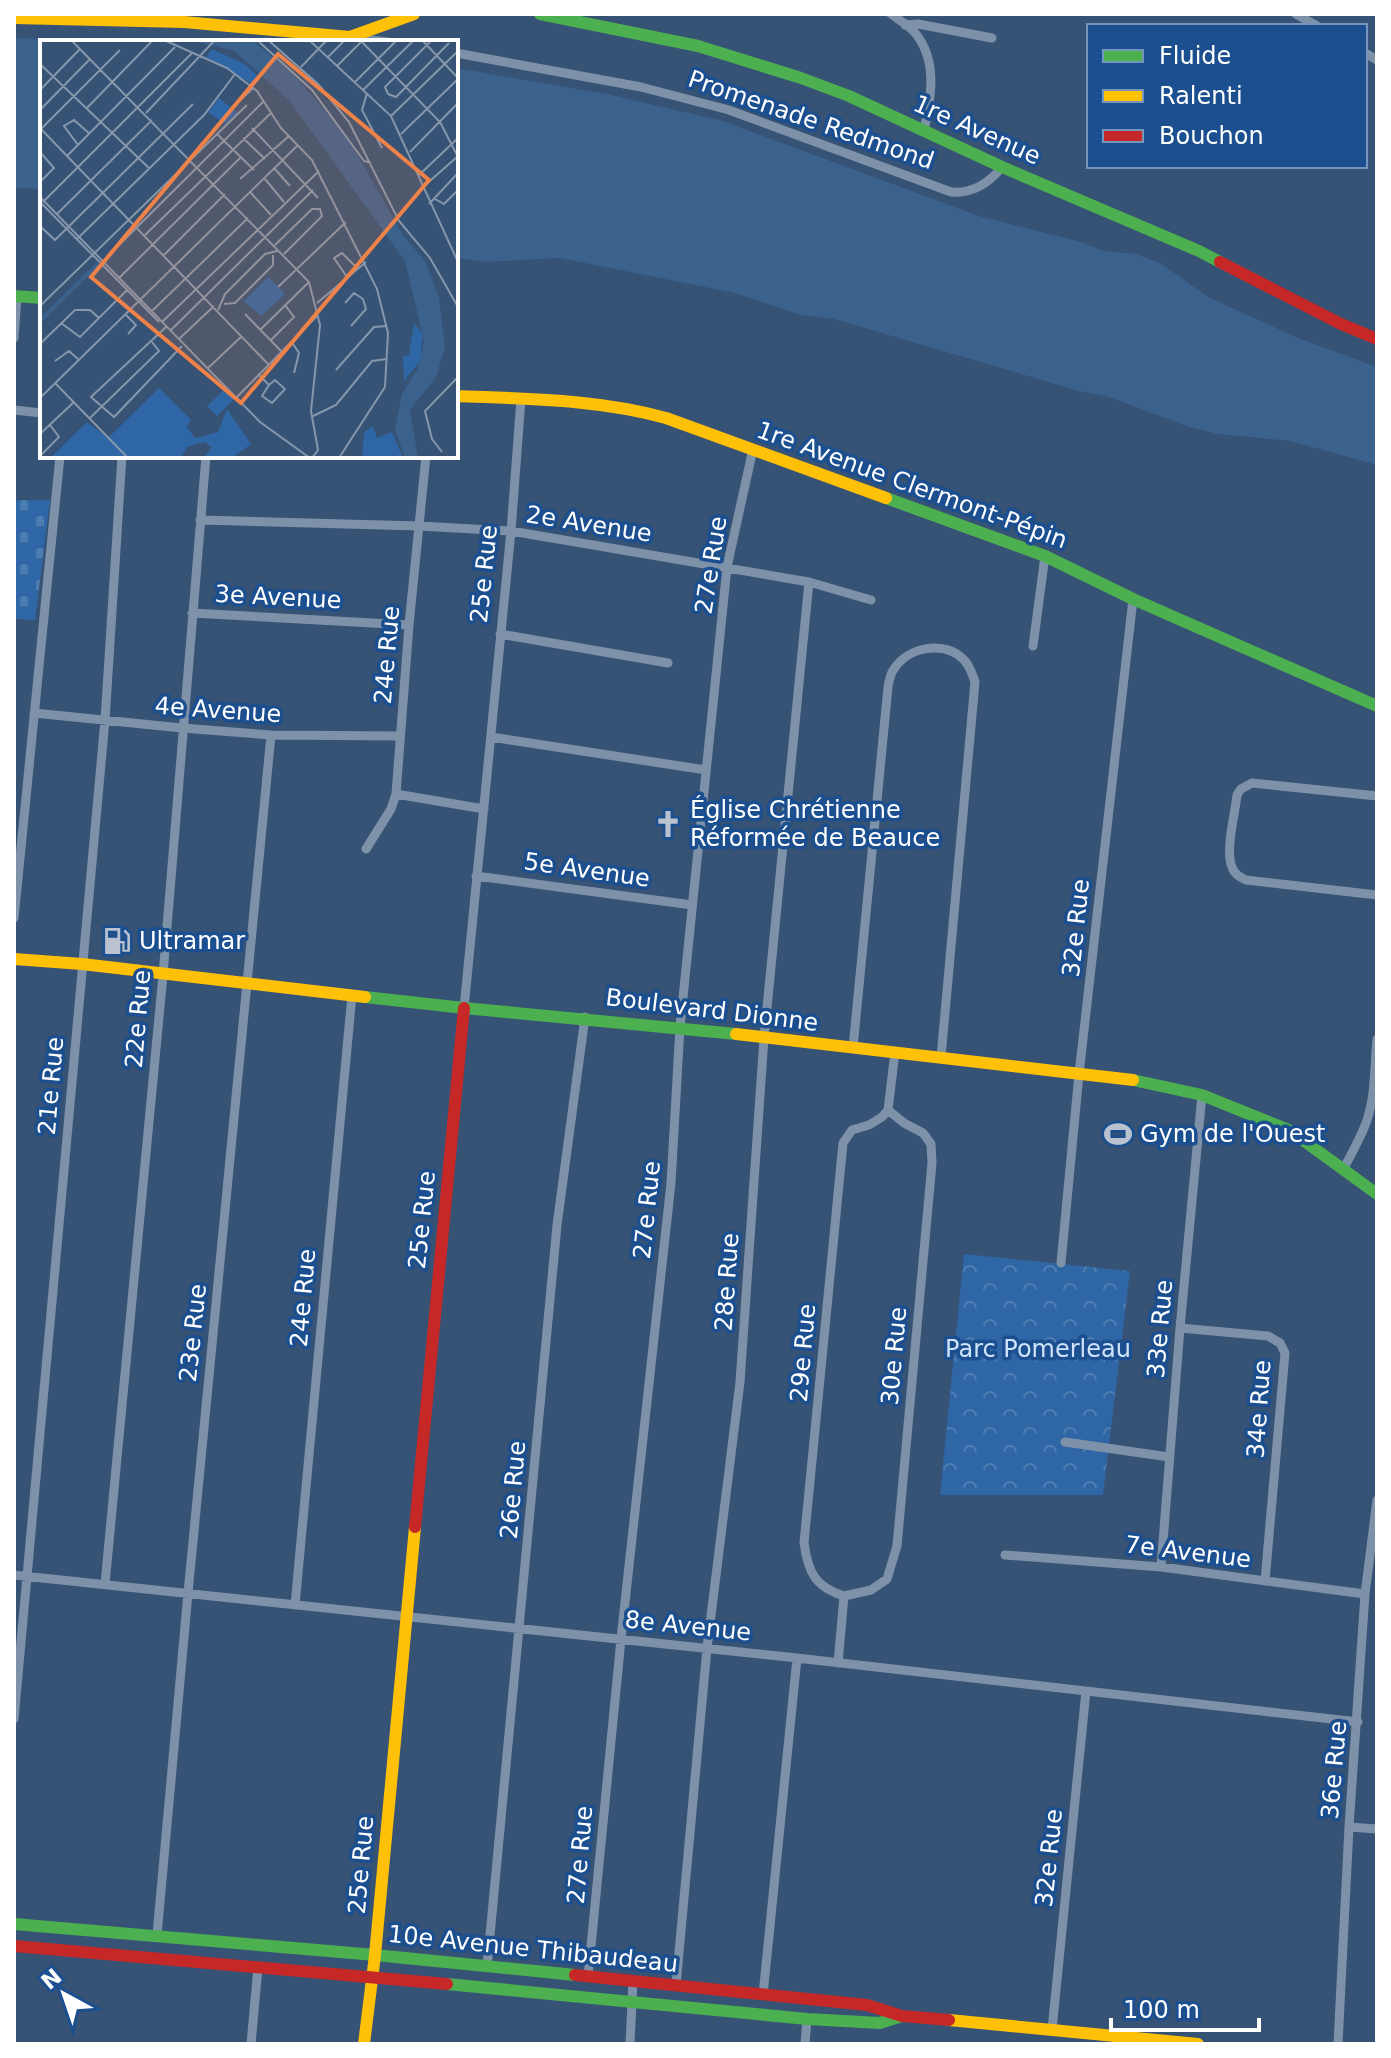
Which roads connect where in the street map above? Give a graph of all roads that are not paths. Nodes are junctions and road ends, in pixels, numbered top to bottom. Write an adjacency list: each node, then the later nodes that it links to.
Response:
1 (414, 14): 7 (street)
2 (540, 14): 14 (street, 1re Avenue)
3 (891, 14): 9 (street)
4 (1296, 14): 8 (street)
5 (14, 18): 6 (street)
6 (184, 18): 10 (street)
7 (398, 18): 10 (street)
8 (1315, 21)
9 (905, 25): 11 (street); 14 (street)
10 (350, 37): 12 (street)
11 (992, 38)
12 (373, 40)
13 (458, 53): 15 (street, Promenade Redmond)
14 (924, 130): 15 (street, 1re Avenue)
15 (1002, 167): 19 (street, 1re Avenue)
16 (16, 296): 17 (street); 18 (street)
17 (40, 298)
18 (14, 338)
19 (1377, 339)
20 (458, 396): 21 (street, 1re Avenue Clermont-Pépin)
21 (521, 399): 24 (street, 1re Avenue Clermont-Pépin); 31 (street, 25e Rue)
22 (14, 410): 23 (street)
23 (40, 413)
24 (753, 449): 32 (street, 1re Avenue Clermont-Pépin); 33 (street, 27e Rue)
25 (60, 458): 43 (street)
26 (122, 458): 44 (street, 21e Rue)
27 (206, 458): 29 (street, 22e Rue)
28 (426, 458): 30 (street, 24e Rue)
29 (200, 520): 30 (street, 2e Avenue); 37 (street, 22e Rue)
30 (419, 526): 31 (street, 2e Avenue); 38 (street, 24e Rue)
31 (511, 531): 33 (street, 2e Avenue); 39 (street, 25e Rue)
32 (1045, 556): 35 (street, 1re Avenue Clermont-Pépin); 40 (street)
33 (727, 567): 34 (street, 2e Avenue); 49 (street, 27e Rue)
34 (809, 582): 36 (street, 2e Avenue); 66 (street, 28e Rue)
35 (1133, 599): 42 (street, 1re Avenue Clermont-Pépin); 71 (street, 32e Rue)
36 (871, 600)
37 (192, 613): 38 (street, 3e Avenue); 45 (street, 22e Rue)
38 (409, 625): 47 (street, 24e Rue)
39 (500, 634): 41 (street); 48 (street, 25e Rue)
40 (1033, 646)
41 (668, 663)
42 (1377, 706)
43 (34, 713): 44 (street, 4e Avenue); 57 (street)
44 (105, 720): 45 (street, 4e Avenue); 59 (street, 21e Rue)
45 (182, 728): 46 (street, 4e Avenue); 60 (street, 22e Rue)
46 (271, 735): 47 (street, 4e Avenue); 61 (street, 23e Rue)
47 (399, 736): 50 (street, 24e Rue)
48 (491, 737): 49 (street); 52 (street, 25e Rue)
49 (706, 770): 56 (street, 27e Rue)
50 (396, 794): 52 (street); 53 (street, 24e Rue)
51 (1377, 796): 55 (street)
52 (484, 809): 54 (street, 25e Rue)
53 (366, 849)
54 (476, 876): 56 (street, 5e Avenue); 63 (street, 25e Rue)
55 (1377, 895)
56 (692, 905): 65 (street, 27e Rue)
57 (14, 918)
58 (14, 959): 59 (street, Boulevard Dionne)
59 (82, 964): 60 (street, Boulevard Dionne); 84 (street, 21e Rue)
60 (163, 975): 61 (street, Boulevard Dionne); 86 (street, 22e Rue)
61 (247, 984): 62 (street, Boulevard Dionne); 87 (street, 23e Rue)
62 (352, 995): 63 (street, Boulevard Dionne); 90 (street, 24e Rue)
63 (464, 1008): 64 (street, Boulevard Dionne); 91 (street, 25e Rue)
64 (585, 1017): 65 (street, Boulevard Dionne); 92 (street, 26e Rue)
65 (680, 1027): 66 (street, Boulevard Dionne); 93 (street, 27e Rue)
66 (764, 1038): 68 (street, Boulevard Dionne); 94 (street, 28e Rue)
67 (1377, 1039): 74 (street)
68 (853, 1048): 69 (street, Boulevard Dionne); 70 (street)
69 (895, 1052): 70 (street, Boulevard Dionne); 73 (street)
70 (941, 1057): 71 (street, Boulevard Dionne)
71 (1079, 1074): 72 (street, Boulevard Dionne); 76 (street, 32e Rue)
72 (1202, 1095): 74 (street, Boulevard Dionne); 77 (street, 33e Rue)
73 (888, 1110): 89 (street, 29e Rue); 89 (street, 30e Rue)
74 (1344, 1168): 75 (street, Boulevard Dionne)
75 (1377, 1194)
76 (1061, 1263)
77 (1180, 1328): 79 (street, 33e Rue); 85 (street, 34e Rue)
78 (1065, 1442): 79 (street)
79 (1169, 1457): 82 (street, 33e Rue)
80 (1377, 1500): 88 (street, 36e Rue)
81 (1005, 1555): 82 (street, 7e Avenue)
82 (1161, 1567): 85 (street, 7e Avenue)
83 (14, 1575): 84 (street, 8e Avenue)
84 (28, 1576): 86 (street, 8e Avenue); 98 (street, 21e Rue)
85 (1265, 1581): 88 (street, 7e Avenue)
86 (105, 1584): 87 (street, 8e Avenue)
87 (188, 1593): 90 (street, 8e Avenue); 103 (street, 23e Rue)
88 (1365, 1594): 99 (street, 36e Rue)
89 (844, 1596): 96 (street)
90 (295, 1605): 91 (street, 8e Avenue)
91 (406, 1616): 92 (street, 8e Avenue); 105 (street, 25e Rue)
92 (519, 1628): 93 (street, 8e Avenue); 107 (street, 26e Rue)
93 (621, 1639): 94 (street, 8e Avenue); 109 (street, 27e Rue)
94 (707, 1648): 95 (street, 8e Avenue); 111 (street, 28e Rue)
95 (797, 1658): 96 (street, 8e Avenue); 112 (street)
96 (838, 1663): 97 (street, 8e Avenue)
97 (1086, 1691): 99 (street, 8e Avenue); 116 (street, 32e Rue)
98 (14, 1719)
99 (1358, 1722): 100 (street, 36e Rue)
100 (1349, 1827): 101 (street); 122 (street, 36e Rue)
101 (1377, 1829)
102 (14, 1924): 103 (street, 10e Avenue Thibaudeau)
103 (157, 1935): 105 (street, 10e Avenue Thibaudeau)
104 (14, 1946): 106 (street, 10e Avenue Thibaudeau)
105 (375, 1955): 107 (street, 10e Avenue Thibaudeau); 108 (street, 25e Rue)
106 (258, 1967): 108 (street, 10e Avenue Thibaudeau); 117 (street)
107 (487, 1967): 109 (street, 10e Avenue Thibaudeau)
108 (372, 1977): 113 (street, 10e Avenue Thibaudeau); 118 (street, 25e Rue)
109 (588, 1977): 110 (street, 10e Avenue Thibaudeau)
110 (633, 1981): 111 (street, 10e Avenue Thibaudeau); 113 (street)
111 (676, 1985): 112 (street, 10e Avenue Thibaudeau)
112 (763, 1995): 114 (street, 10e Avenue Thibaudeau)
113 (632, 2001): 115 (street, 10e Avenue Thibaudeau); 119 (street)
114 (902, 2016): 115 (street, 10e Avenue Thibaudeau); 116 (street, 10e Avenue Thibaudeau)
115 (807, 2019): 120 (street)
116 (1052, 2030): 121 (street, 10e Avenue Thibaudeau)
117 (251, 2044)
118 (364, 2044)
119 (630, 2044)
120 (805, 2044)
121 (1198, 2044)
122 (1338, 2044)

